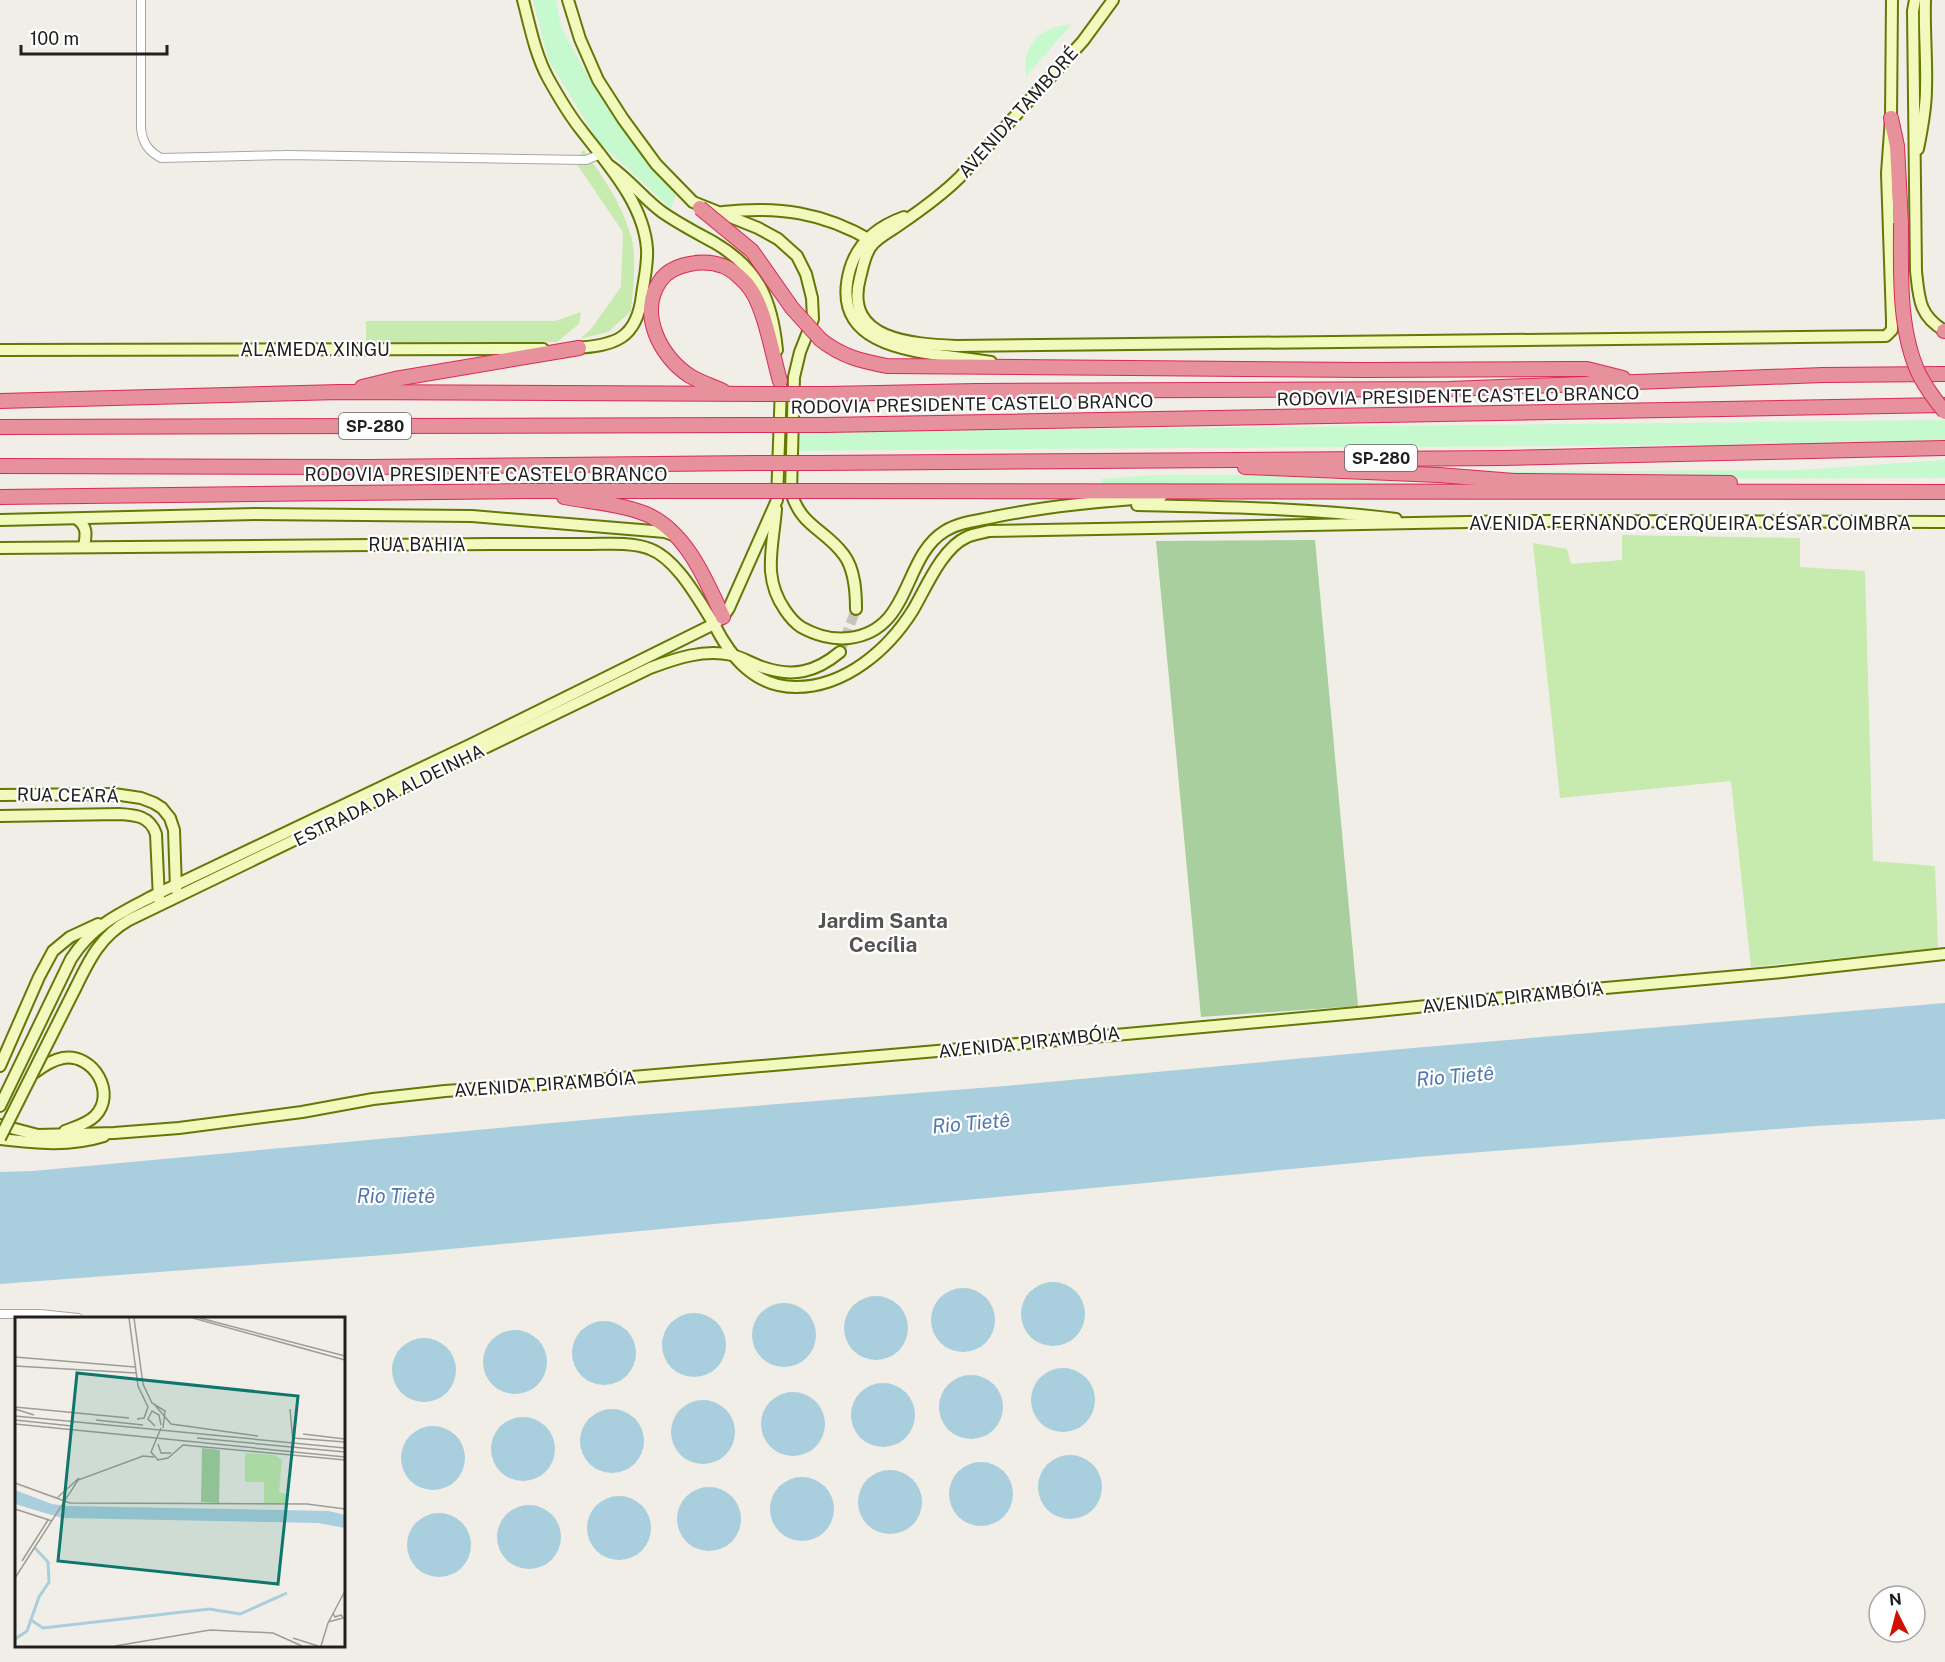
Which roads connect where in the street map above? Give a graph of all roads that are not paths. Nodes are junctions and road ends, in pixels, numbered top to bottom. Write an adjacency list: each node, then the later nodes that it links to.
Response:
1 (141, 0): 9 (street)
2 (523, 0): 9 (main road)
3 (568, 0): 12 (main road)
4 (1113, 0): 14 (main road, AVENIDA TAMBORÉ)
5 (1925, 0): 11 (main road)
6 (1893, 2): 8 (main road)
7 (1913, 4): 11 (main road)
8 (1891, 118): 14 (main road); 26 (highway, bridge)
9 (600, 154): 10 (main road)
10 (610, 166): 16 (main road, ALAMEDA XINGU); 20 (main road)
11 (1913, 167): 15 (main road)
12 (697, 205): 13 (main road); 18 (highway, bridge)
13 (720, 213): 14 (main road); 45 (main road)
14 (871, 241): 18 (main road)
15 (1945, 331)
16 (579, 348): 17 (main road, ALAMEDA XINGU); 22 (highway)
17 (0, 350)
18 (1009, 366): 21 (highway)
19 (1945, 374): 21 (highway)
20 (780, 381): 23 (highway); 36 (main road)
21 (1633, 381): 23 (highway, bridge)
22 (340, 392): 23 (highway); 24 (highway)
23 (737, 394)
24 (0, 401)
25 (1945, 405): 27 (highway, RODOVIA PRESIDENTE CASTELO BRANCO / SP-280, bridge)
26 (1945, 412)
27 (0, 427)
28 (1945, 448): 29 (highway, RODOVIA PRESIDENTE CASTELO BRANCO / SP-280)
29 (1150, 459): 30 (highway, RODOVIA PRESIDENTE CASTELO BRANCO / SP-280, bridge); 34 (highway)
30 (0, 466)
31 (526, 491): 32 (highway, RODOVIA PRESIDENTE CASTELO BRANCO, bridge); 35 (highway, RODOVIA PRESIDENTE CASTELO BRANCO); 42 (highway)
32 (1244, 492): 34 (highway, RODOVIA PRESIDENTE CASTELO BRANCO); 37 (main road)
33 (1945, 492): 34 (highway, RODOVIA PRESIDENTE CASTELO BRANCO)
34 (1898, 493)
35 (0, 497)
36 (777, 500): 37 (main road); 46 (main road)
37 (1081, 504): 41 (main road)
38 (77, 519): 39 (main road); 42 (main road); 43 (main road)
39 (0, 520)
40 (1945, 522): 41 (main road, AVENIDA FERNANDO CERQUEIRA CÉSAR COIMBRA)
41 (1435, 524): 50 (main road, RUA BAHIA)
42 (678, 537): 46 (highway)
43 (84, 547): 44 (main road, RUA BAHIA); 46 (main road, RUA BAHIA)
44 (0, 548)
45 (856, 609)
46 (718, 621): 47 (main road, ESTRADA DA ALDEINHA); 50 (main road, RUA BAHIA)
47 (689, 637): 49 (main road); 54 (main road, ESTRADA DA ALDEINHA)
48 (840, 652): 50 (main road, ESTRADA DA ALDEINHA)
49 (689, 654): 50 (main road, ESTRADA DA ALDEINHA); 56 (main road, ESTRADA DA ALDEINHA)
50 (733, 655)
51 (0, 795): 52 (main road, RUA CEARÁ)
52 (12, 795): 53 (main road); 54 (main road, RUA CEARÁ)
53 (6, 816): 55 (main road, RUA CEARÁ)
54 (176, 885): 55 (main road, ESTRADA DA ALDEINHA); 56 (main road, RUA CEARÁ)
55 (159, 893): 57 (main road, RUA CEARÁ); 58 (main road, ESTRADA DA ALDEINHA)
56 (177, 897): 57 (main road, ESTRADA DA ALDEINHA)
57 (160, 905): 61 (main road, ESTRADA DA ALDEINHA, bridge)
58 (109, 919): 60 (main road); 62 (main road, ESTRADA DA ALDEINHA)
59 (1945, 954): 64 (main road, AVENIDA PIRAMBÓIA)
60 (0, 1066)
61 (34, 1073): 65 (main road); 66 (main road, ESTRADA DA ALDEINHA, bridge)
62 (0, 1106)
63 (0, 1125): 65 (main road)
64 (114, 1133): 65 (main road); 66 (main road)
65 (53, 1135)
66 (0, 1139)
67 (0, 1314): 68 (street)
68 (68, 1317)

